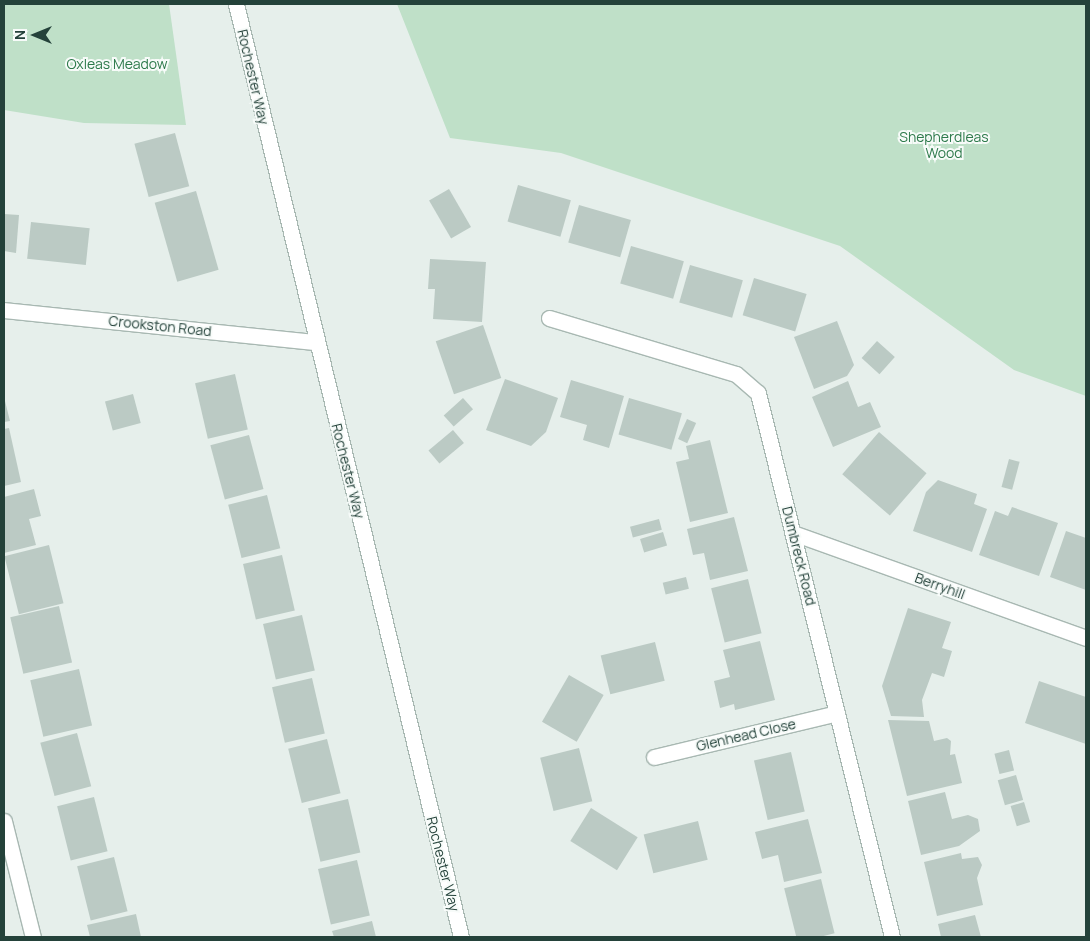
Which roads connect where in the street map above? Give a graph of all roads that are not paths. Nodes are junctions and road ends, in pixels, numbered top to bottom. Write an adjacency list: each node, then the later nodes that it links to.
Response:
1 (236, 4): 4 (street, Rochester Way)
2 (4, 310): 4 (street, Crookston Road)
3 (549, 318): 5 (street, Dumbreck Road)
4 (316, 342): 11 (street, Rochester Way)
5 (793, 533): 6 (street, Berryhill); 7 (street, Dumbreck Road)
6 (1086, 638)
7 (837, 713): 8 (street, Glenhead Close); 12 (street, Dumbreck Road)
8 (654, 757)
9 (4, 820): 10 (street)
10 (33, 937)
11 (460, 937)
12 (892, 937)

